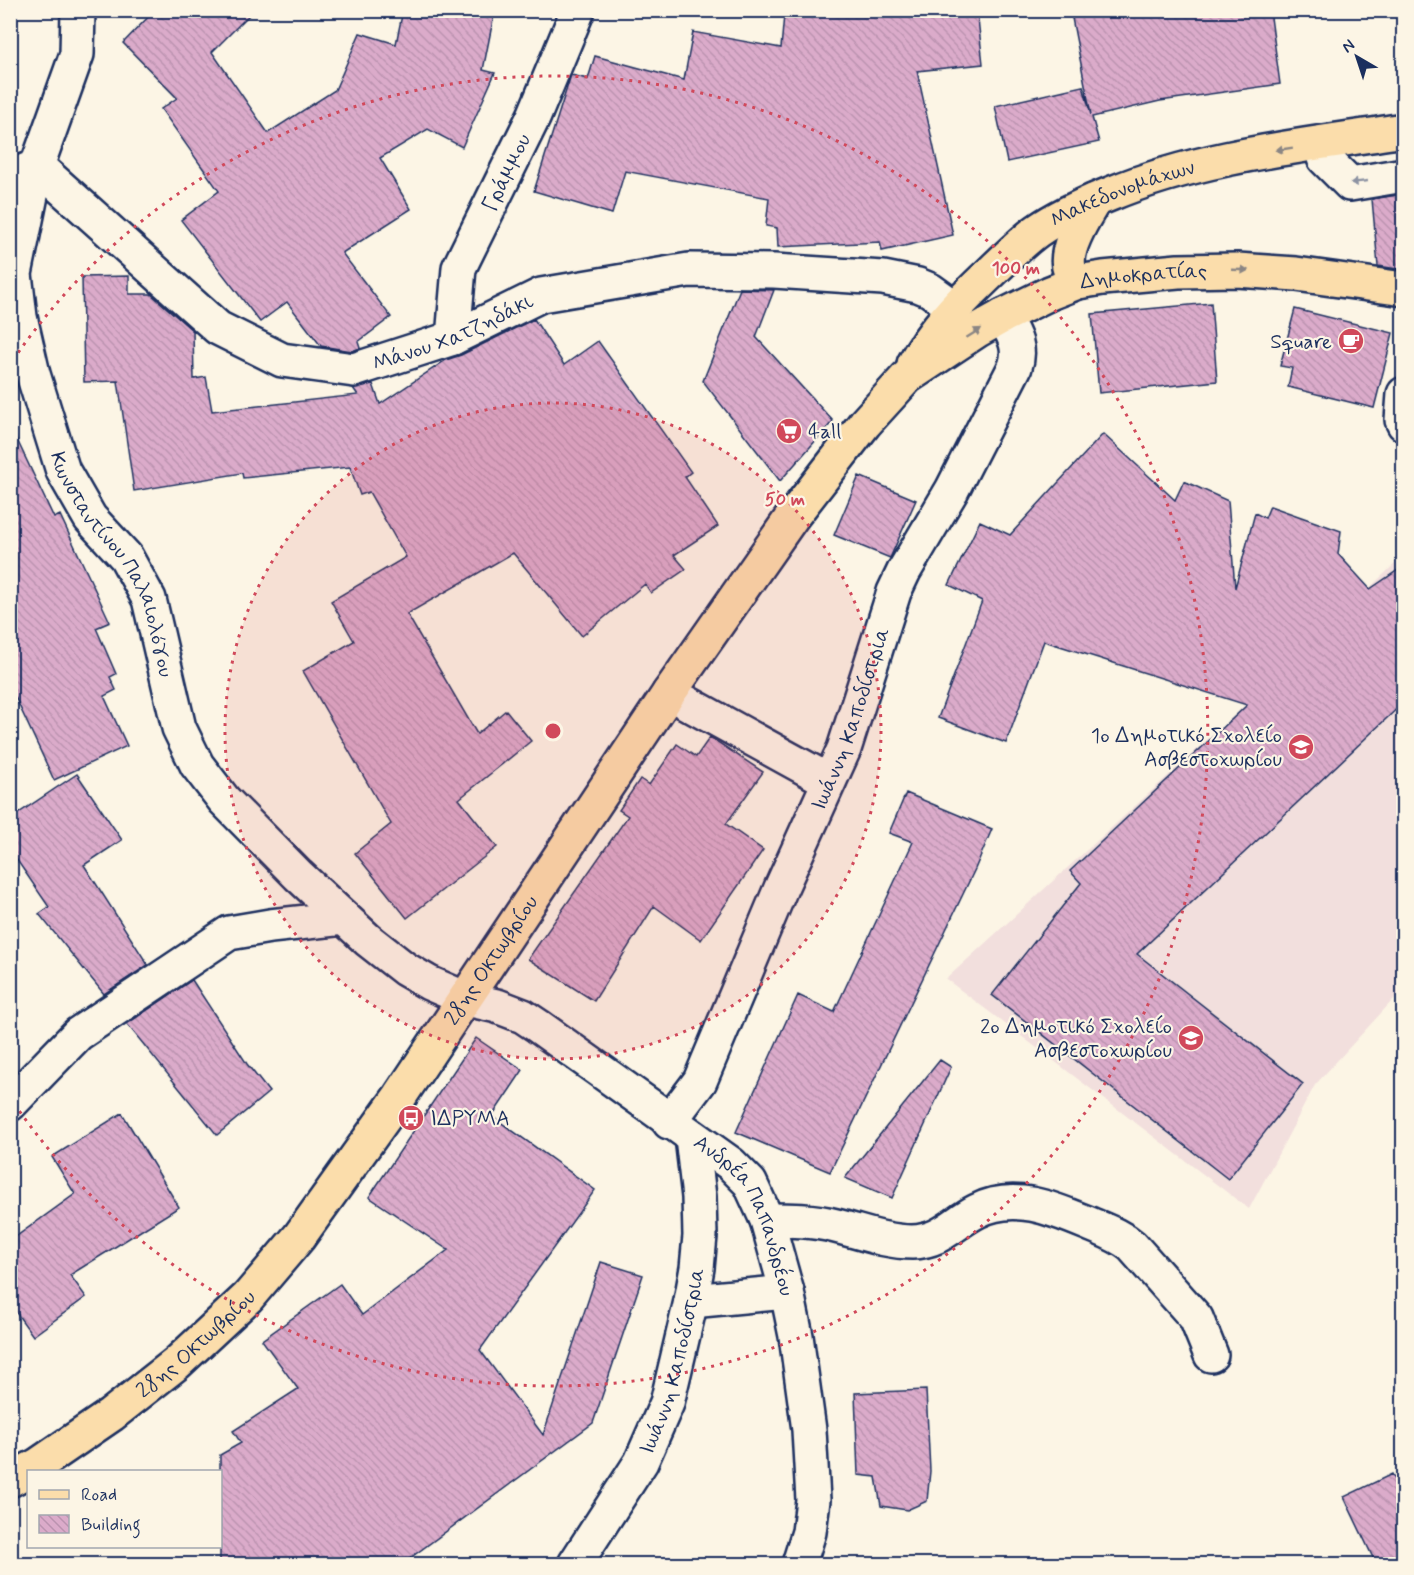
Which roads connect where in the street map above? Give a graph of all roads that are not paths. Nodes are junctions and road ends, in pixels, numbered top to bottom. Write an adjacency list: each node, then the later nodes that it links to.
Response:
1 (78, 10): 5 (street, Κωνσταντίνου Παλαιολόγου)
2 (578, 10): 12 (street, Γράμμου)
3 (1404, 130): 7 (main road, Μακεδονομάχων, one-way to 7)
4 (1324, 158): 6 (street, one-way to 4)
5 (24, 172): 12 (street, Μάνου Χατζηδάκι); 18 (street, Κωνσταντίνου Παλαιολόγου)
6 (1404, 175)
7 (1094, 201): 8 (main road); 10 (main road, Μακεδονομάχων)
8 (1078, 282): 9 (main road, Δημοκρατίας, one-way to 9); 11 (main road, Δημοκρατίας)
9 (1404, 289)
10 (955, 308): 12 (street, Μάνου Χατζηδάκι); 13 (main road, Μακεδονομάχων)
11 (1003, 316): 13 (main road, Δημοκρατίας, one-way to 11); 17 (street, Ιωάννη Καποδίστρια)
12 (453, 338)
13 (908, 377): 16 (main road, 28ης Οκτωβρίου)
14 (1404, 394): 15 (street)
15 (1404, 424)
16 (669, 693): 17 (street); 19 (main road, 28ης Οκτωβρίου)
17 (830, 781): 21 (street, Ιωάννη Καποδίστρια)
18 (344, 918): 19 (street, Κωνσταντίνου Παλαιολόγου); 20 (street)
19 (466, 999): 21 (street, Ανδρέα Παπανδρέου); 26 (main road, 28ης Οκτωβρίου)
20 (10, 1104)
21 (681, 1129): 22 (street, Ανδρέα Παπανδρέου); 24 (street, Ιωάννη Καποδίστρια)
22 (767, 1220): 23 (street, Ανδρέα Παπανδρέου); 25 (street)
23 (787, 1292): 24 (street); 28 (street, Ανδρέα Παπανδρέου)
24 (691, 1301): 27 (street, Ιωάννη Καποδίστρια)
25 (1211, 1355)
26 (10, 1480)
27 (575, 1564)
28 (799, 1564)

